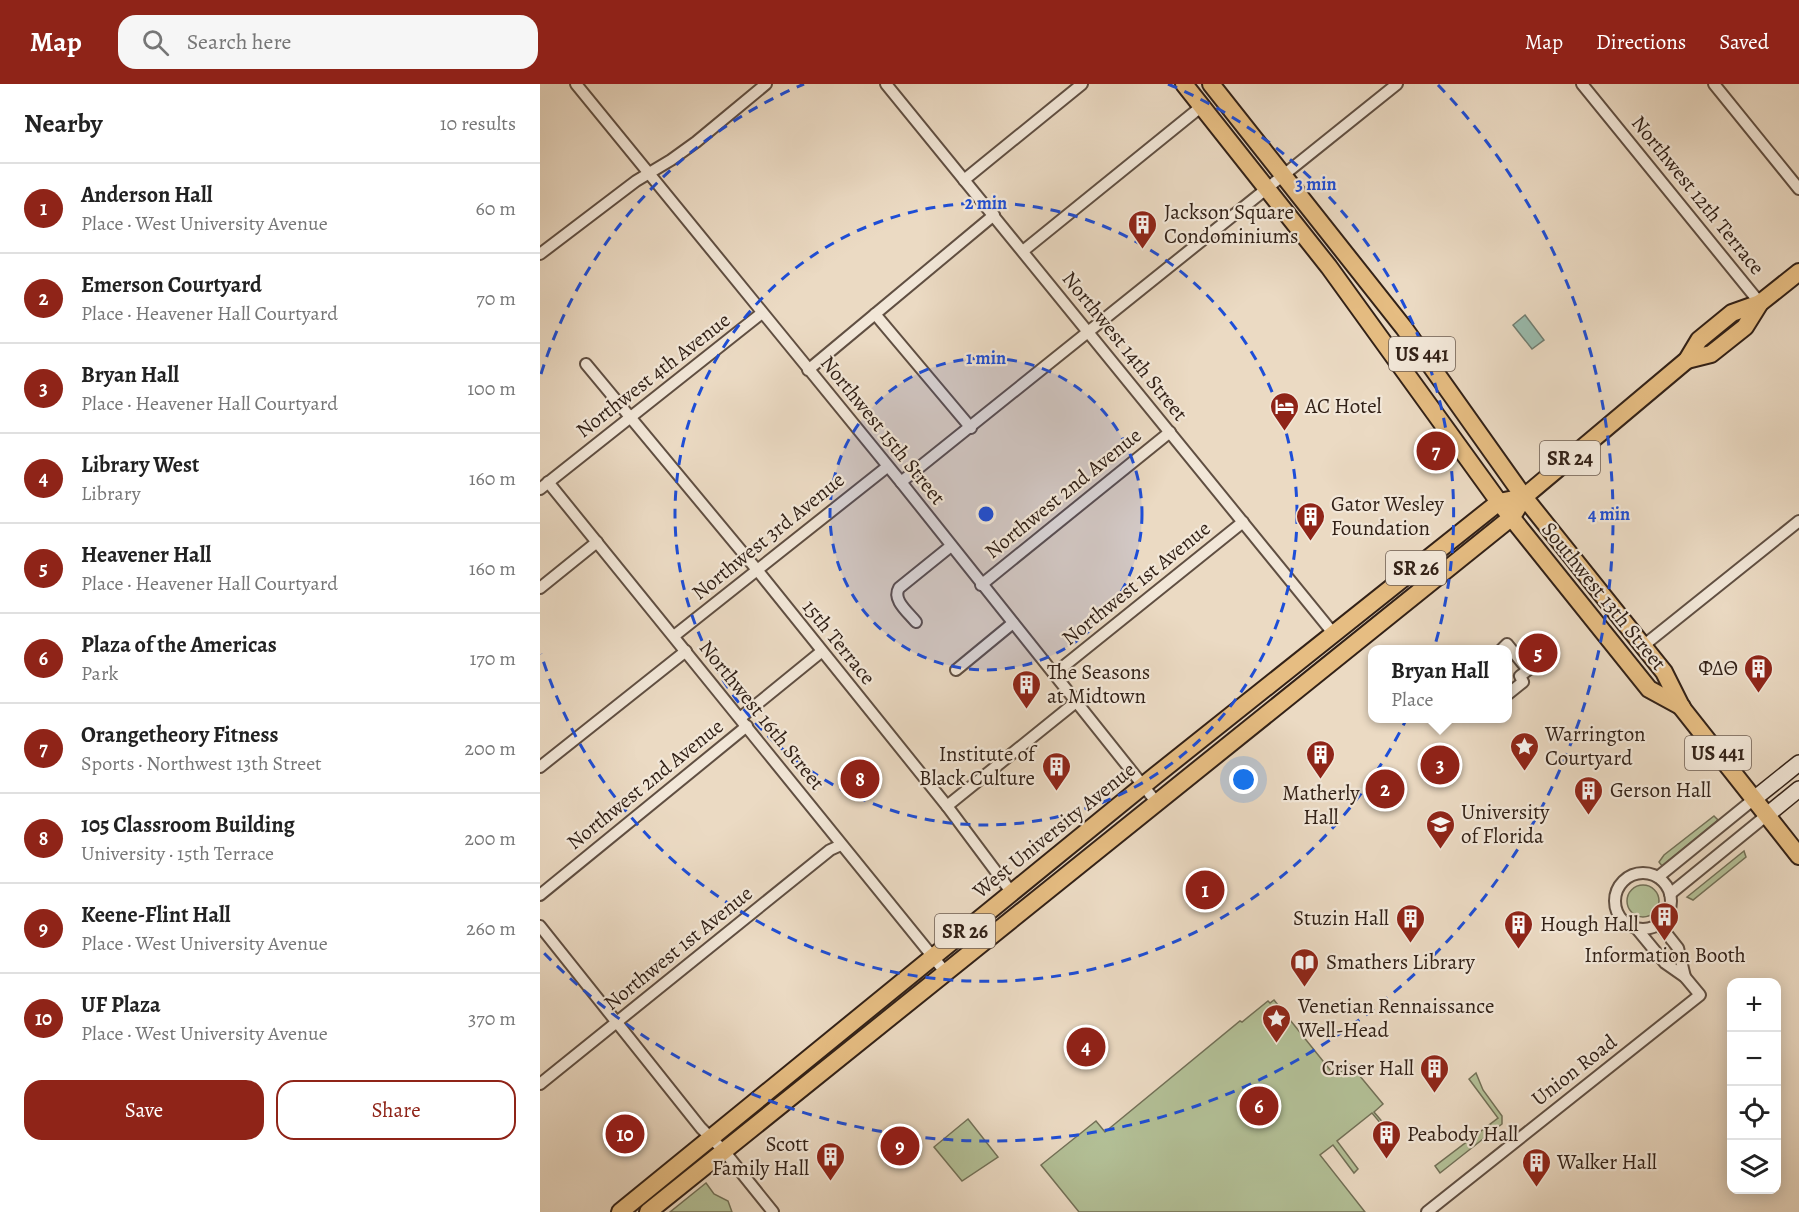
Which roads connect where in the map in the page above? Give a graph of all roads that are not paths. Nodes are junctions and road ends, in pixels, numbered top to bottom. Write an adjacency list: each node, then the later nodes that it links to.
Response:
1 (576, 84): 11 (street, Northwest 15th Street)
2 (766, 84): 11 (street)
3 (886, 84): 13 (street, Northwest 14th Street)
4 (1082, 84): 13 (street)
5 (1184, 84): 10 (main road, US 441)
6 (1211, 84): 12 (main road, US 441)
7 (1396, 84): 12 (street)
8 (1582, 84): 20 (street, Northwest 12th Terrace)
9 (1714, 84): 15 (street)
10 (1202, 106): 14 (main road, US 441); 17 (street)
11 (650, 173): 18 (street); 21 (street, Northwest 15th Street)
12 (1283, 174): 14 (street); 32 (main road, US 441)
13 (964, 180): 16 (street, Northwest 14th Street)
14 (1267, 187): 23 (street); 33 (main road, US 441)
15 (1799, 189)
16 (993, 215): 17 (street, Northwest 14th Street); 22 (street)
17 (1023, 251): 23 (street, Northwest 14th Street)
18 (540, 254)
19 (1799, 272): 20 (main road, West University Avenue / SR 24)
20 (1760, 303): 32 (main road, West University Avenue / SR 24)
21 (762, 313): 25 (street, Northwest 15th Street); 26 (street, Northwest 4th Avenue)
22 (875, 314): 25 (street); 27 (street)
23 (1088, 332): 27 (street); 28 (street, Northwest 14th Street)
24 (585, 364): 26 (street, 15th Terrace)
25 (808, 370): 29 (street, Northwest 15th Street)
26 (630, 419): 31 (street, Northwest 4th Avenue); 39 (street, 15th Terrace)
27 (971, 428): 30 (street)
28 (1170, 432): 36 (street, Northwest 14th Street); 40 (street, Northwest 2nd Avenue)
29 (887, 467): 30 (street, Northwest 15th Street); 39 (street, Northwest 3rd Avenue)
30 (902, 482): 38 (street, Northwest 15th Street)
31 (544, 485): 37 (street, Northwest 16th Street)
32 (1524, 497): 33 (main road, West University Avenue / SR 24); 34 (main road, West University Avenue / SR 26); 46 (main road, Southwest 13th Street / US 441)
33 (1499, 502): 34 (main road, Southwest 13th Street / US 441); 44 (main road, West University Avenue / SR 26)
34 (1512, 518): 54 (main road, Southwest 13th Street / US 441); 61 (main road, West University Avenue / SR 26)
35 (1799, 521): 46 (street)
36 (1243, 522): 44 (street, Northwest 14th Street); 51 (street, Northwest 1st Avenue)
37 (597, 542): 41 (street); 45 (street, Northwest 16th Street)
38 (951, 546): 40 (street, Northwest 15th Street); 42 (street)
39 (758, 571): 45 (street, Northwest 3rd Avenue); 49 (street, 15th Terrace)
40 (981, 585): 43 (street, Northwest 15th Street)
41 (540, 588)
42 (916, 622)
43 (1012, 623): 50 (street); 51 (street, Northwest 15th Street)
44 (1333, 633): 58 (main road, West University Avenue / SR 26)
45 (674, 636): 47 (street, Northwest 16th Street)
46 (1643, 645): 54 (main road, Southwest 13th Street / US 441)
47 (686, 651): 55 (street, Northwest 16th Street); 57 (street)
48 (1512, 651): 52 (street)
49 (821, 652): 55 (street, Northwest 2nd Avenue); 62 (street, 15th Terrace)
50 (956, 670)
51 (1054, 674): 53 (street, Northwest 15th Street)
52 (1512, 691)
53 (1076, 702): 58 (street, Northwest 15th Street); 62 (street)
54 (1682, 708): 60 (main road, Southwest 13th Street / US 441)
55 (744, 722): 64 (street, Northwest 16th Street); 69 (street, Northwest 2nd Avenue)
56 (1799, 764): 60 (street)
57 (540, 767)
58 (1143, 786): 61 (street, Northwest 15th Street); 67 (main road, West University Avenue / SR 26)
59 (1799, 789): 63 (street)
60 (1754, 799): 63 (main road, Southwest 13th Street / US 441); 66 (street)
61 (1157, 803): 74 (main road, West University Avenue / SR 26)
62 (947, 806): 67 (street, 15th Terrace)
63 (1767, 815): 65 (main road, Southwest 13th Street / US 441); 68 (street)
64 (841, 844): 73 (street, Northwest 16th Street); 76 (street, Northwest 1st Avenue)
65 (1799, 856)
66 (1658, 877): 68 (street); 72 (street, Union Road)
67 (1012, 893): 73 (main road, West University Avenue / SR 26)
68 (1670, 894): 70 (street)
69 (540, 895)
70 (1659, 924): 72 (street); 75 (street, Union Road)
71 (540, 926): 76 (street)
72 (1637, 929): 75 (street, Union Road)
73 (933, 957): 74 (street, Northwest 16th Street); 78 (main road, West University Avenue / SR 26)
74 (946, 973): 79 (main road, West University Avenue / SR 26)
75 (1685, 977): 83 (street, Union Road)
76 (616, 1023): 77 (street, Northwest 1st Avenue); 78 (street)
77 (540, 1084)
78 (711, 1139): 79 (street); 80 (main road, West University Avenue / SR 26)
79 (724, 1151): 81 (main road, West University Avenue / SR 26); 82 (street)
80 (620, 1212)
81 (648, 1212)
82 (773, 1212)
83 (1427, 1212)

